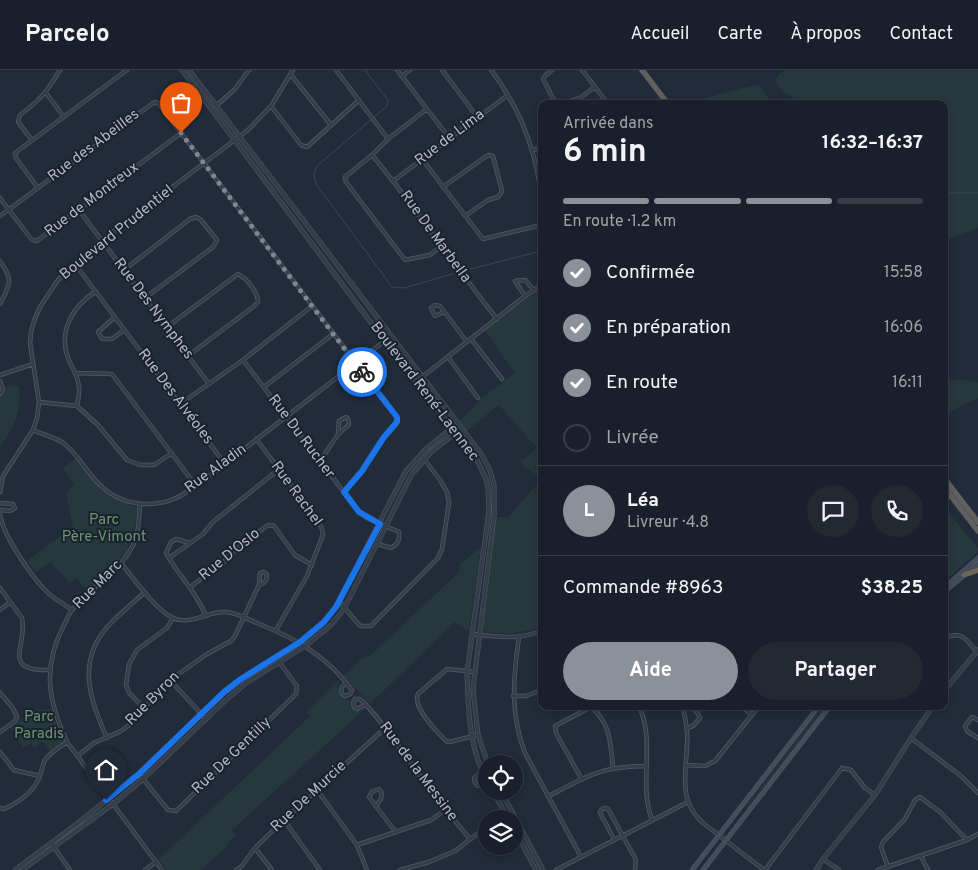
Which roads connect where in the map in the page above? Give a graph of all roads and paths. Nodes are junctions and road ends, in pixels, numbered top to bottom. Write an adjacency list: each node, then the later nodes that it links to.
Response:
1 (60, 70): 18 (street)
2 (182, 70): 36 (street, Boulevard René-Laennec)
3 (188, 70): 25 (street, Boulevard René-Laennec)
4 (249, 70): 25 (street)
5 (293, 70): 15 (street, Boulevard Prudentiel)
6 (336, 70): 20 (street)
7 (397, 70): 16 (street)
8 (410, 70): 16 (street)
9 (442, 70): 29 (street)
10 (492, 70): 19 (street)
11 (552, 70): 21 (street)
12 (582, 70): 17 (street)
13 (642, 70): 24 (highway)
14 (124, 71): 28 (street)
15 (291, 75): 26 (street, Boulevard Prudentiel); 30 (street)
16 (402, 76): 27 (street)
17 (595, 87): 22 (street); 23 (street)
18 (46, 93): 28 (street); 35 (street)
19 (508, 95): 29 (street, Rue de Lima); 38 (street)
20 (359, 100): 30 (street); 33 (street)
21 (554, 100)
22 (574, 100)
23 (605, 100)
24 (665, 100)
25 (216, 106): 32 (street, Boulevard René-Laennec)
26 (270, 106): 30 (street); 32 (street, Boulevard Prudentiel)
27 (427, 109): 33 (street); 34 (street)
28 (64, 117): 35 (street)
29 (478, 118): 34 (street, Rue de Lima)
30 (331, 125)
31 (181, 133): 41 (street, Rue des Abeilles); 45 (street, Rue des Abeilles); 48 (street, Rue de Montreux)
32 (239, 137): 36 (street, Boulevard Prudentiel); 70 (street, Boulevard René-Laennec)
33 (388, 139): 39 (street)
34 (450, 139): 40 (street, Rue de Lima)
35 (32, 140): 45 (street)
36 (235, 140): 41 (street, Boulevard Prudentiel); 72 (street, Boulevard René-Laennec)
37 (538, 149): 38 (street)
38 (532, 150): 42 (street)
39 (372, 155): 43 (street, Rue De Marbella); 53 (street)
40 (422, 159): 43 (street, Rue de Lima); 44 (street)
41 (204, 163): 52 (street, Boulevard Prudentiel); 63 (street, Rue des Abeilles)
42 (538, 175)
43 (393, 181): 53 (street, Rue De Marbella)
44 (443, 187): 50 (street); 50 (street)
45 (38, 188): 47 (street, Rue des Abeilles)
46 (0, 198): 47 (street)
47 (9, 210): 48 (street, Rue de Montreux); 49 (street, Rue des Abeilles)
48 (79, 210): 52 (street, Rue Des Nymphes)
49 (0, 216)
50 (466, 216): 51 (street)
51 (538, 226)
52 (102, 240): 55 (street, Boulevard Prudentiel); 56 (street, Rue Des Nymphes)
53 (441, 246): 66 (street, Rue De Marbella)
54 (0, 261): 62 (street)
55 (75, 264): 59 (street, Rue Des Alvéoles); 78 (street, Boulevard Prudentiel)
56 (124, 270): 61 (street, Rue Des Nymphes); 61 (street)
57 (538, 288): 58 (street)
58 (534, 290): 60 (street); 60 (street)
59 (95, 292): 65 (street, Rue Des Alvéoles); 79 (street)
60 (525, 296): 66 (street)
61 (145, 298): 67 (street, Rue Des Nymphes)
62 (0, 304)
63 (312, 306): 69 (street, Rue des Abeilles); 76 (street)
64 (444, 312): 73 (street)
65 (115, 317): 68 (street, Rue Des Alvéoles); 68 (street)
66 (497, 319): 71 (street)
67 (167, 327): 74 (street, Rue Des Nymphes); 74 (street)
68 (124, 330): 90 (street, Rue Des Alvéoles)
69 (333, 334): 77 (street, Rue des Abeilles); 86 (street)
70 (391, 336): 72 (street, Rue Aladin); 81 (street, Boulevard René-Laennec)
71 (471, 339): 73 (street); 82 (street)
72 (385, 340): 77 (street, Rue Aladin); 84 (street, Boulevard René-Laennec)
73 (467, 342): 75 (street)
74 (189, 355): 85 (street, Rue Des Nymphes)
75 (448, 357): 81 (street); 88 (street)
76 (242, 360): 85 (street); 86 (street, Rue Du Rucher)
77 (355, 363): 92 (street, Rue Aladin); 110 (street, Rue des Abeilles)
78 (33, 364): 80 (street); 89 (street, Boulevard Prudentiel)
79 (75, 373): 91 (street); 100 (street)
80 (0, 375)
81 (423, 377): 84 (street); 93 (street, Boulevard René-Laennec)
82 (502, 379)
83 (0, 381): 87 (street)
84 (417, 381): 94 (street, Boulevard René-Laennec)
85 (210, 384): 90 (street)
86 (264, 387): 92 (street, Rue Du Rucher)
87 (0, 394)
88 (478, 398)
89 (40, 402): 91 (street); 96 (street, Boulevard Prudentiel)
90 (180, 404): 104 (street, Rue Des Alvéoles)
91 (77, 406): 100 (street)
92 (286, 417): 99 (street, Rue Aladin); 103 (street, Rue Du Rucher)
93 (456, 424): 94 (street); 95 (street, Boulevard René-Laennec)
94 (451, 428): 97 (street, Boulevard René-Laennec); 101 (street)
95 (461, 429): 97 (street); 147 (street, Boulevard René-Laennec)
96 (33, 430): 106 (street, Boulevard Prudentiel); 113 (street, Rue Aladin)
97 (456, 432): 102 (street); 146 (street, Boulevard René-Laennec)
98 (338, 434): 98 (street); 103 (street)
99 (256, 439): 104 (street, Rue Aladin); 105 (street, Rue Rachel)
100 (172, 453): 108 (street)
101 (420, 454): 102 (street); 117 (street)
102 (424, 460): 118 (street); 138 (street)
103 (320, 461): 110 (street, Rue Du Rucher)
104 (225, 464): 108 (street, Rue Aladin)
105 (278, 470): 121 (street); 127 (street, Rue Rachel)
106 (1, 476): 109 (street, Boulevard Prudentiel)
107 (948, 483): 116 (highway)
108 (196, 486): 113 (street, Rue Aladin)
109 (0, 492)
110 (344, 492): 117 (street, Rue Du Rucher)
111 (948, 492): 119 (highway)
112 (0, 503): 114 (street)
113 (140, 504): 125 (street, Rue Marc)
114 (0, 510)
115 (0, 516): 120 (street)
116 (978, 522)
117 (380, 524): 118 (street, Rue Du Rucher); 136 (street)
118 (386, 526): 122 (street); 122 (street)
119 (978, 531)
120 (2, 532): 140 (street)
121 (190, 543): 123 (street); 123 (street)
122 (378, 544): 138 (street)
123 (169, 558): 132 (street)
124 (978, 558): 131 (main road)
125 (121, 563): 135 (street); 140 (street, Rue Marc)
126 (978, 564): 129 (main road)
127 (312, 565): 132 (street, Rue D'Oslo); 144 (street, Rue Rachel)
128 (978, 570): 129 (highway)
129 (964, 575): 133 (main road)
130 (259, 585): 142 (street, Rue Byron)
131 (948, 586)
132 (190, 587): 141 (street)
133 (948, 587)
134 (0, 588): 137 (street)
135 (145, 592): 143 (street); 184 (street)
136 (339, 601): 138 (street); 150 (street)
137 (10, 602): 139 (street); 154 (street)
138 (344, 609): 151 (street)
139 (0, 610)
140 (72, 610): 154 (street, Rue Marc)
141 (206, 616): 142 (street); 143 (street)
142 (244, 617): 144 (street); 157 (street, Rue Byron)
143 (173, 618): 164 (street)
144 (276, 630): 150 (street)
145 (538, 632): 148 (street)
146 (472, 634): 147 (street); 155 (street, Boulevard René-Laennec)
147 (479, 635): 148 (street); 156 (street, Boulevard René-Laennec)
148 (519, 637): 162 (street)
149 (948, 637): 152 (street)
150 (300, 642): 151 (street); 153 (street)
151 (305, 646): 153 (street); 158 (street)
152 (978, 652): 159 (street)
153 (277, 660): 175 (street); 177 (street); 199 (street, Rue De Gentilly)
154 (49, 670): 187 (street, Rue Marc)
155 (467, 672): 156 (street); 183 (street, Boulevard René-Laennec); 183 (street)
156 (475, 672): 182 (street, Boulevard René-Laennec)
157 (170, 680): 164 (street, Rue Byron); 175 (street)
158 (346, 683)
159 (948, 686)
160 (538, 691): 162 (street)
161 (0, 693): 181 (street)
162 (513, 696): 204 (street)
163 (366, 705): 179 (street, Rue de la Messine)
164 (144, 708): 184 (street, Rue Byron)
165 (585, 710): 198 (street)
166 (595, 710): 194 (street)
167 (641, 710): 193 (street)
168 (683, 710): 180 (street)
169 (694, 710): 180 (street)
170 (746, 710): 176 (street)
171 (755, 710): 176 (street)
172 (816, 710): 218 (main road)
173 (827, 710): 222 (main road)
174 (930, 710): 185 (street)
175 (201, 715): 177 (street); 195 (street)
176 (752, 715): 192 (street)
177 (206, 720): 199 (street)
178 (978, 720): 186 (street)
179 (385, 728): 201 (street, Rue De Murcie); 210 (street, Rue de la Messine)
180 (686, 728): 192 (street)
181 (0, 732)
182 (478, 735): 183 (street); 189 (street, Boulevard René-Laennec)
183 (473, 737): 191 (street, Boulevard René-Laennec)
184 (106, 738): 190 (street, Rue Byron)
185 (911, 738): 202 (street); 203 (street)
186 (978, 738)
187 (66, 742): 190 (street, Rue Marc); 197 (street)
188 (0, 752): 197 (street)
189 (485, 755)
190 (77, 756): 205 (street, Rue Marc)
191 (478, 756)
192 (686, 765): 206 (street)
193 (646, 766): 194 (street); 212 (street)
194 (613, 767): 198 (street)
195 (139, 774): 199 (street, Rue De Gentilly); 205 (street)
196 (478, 774): 200 (street, Boulevard René-Laennec)
197 (40, 776): 209 (street)
198 (581, 778): 204 (street)
199 (143, 779): 207 (street)
200 (478, 786)
201 (317, 790): 211 (street, Rue De Murcie); 224 (street)
202 (978, 793)
203 (875, 795): 229 (street); 249 (street)
204 (549, 796): 228 (street)
205 (109, 798): 207 (street, Rue Marc); 223 (street)
206 (688, 802): 212 (street); 218 (street)
207 (113, 804): 223 (street); 230 (street, Rue Marc)
208 (376, 806): 208 (street); 213 (street)
209 (0, 808)
210 (445, 810): 213 (street); 219 (street, Rue de la Messine)
211 (284, 820): 226 (street, Rue De Murcie); 240 (street)
212 (652, 820): 217 (street)
213 (395, 832): 224 (street)
214 (478, 833): 219 (street)
215 (523, 833): 244 (street)
216 (978, 834): 221 (street)
217 (622, 835): 220 (street); 220 (street); 246 (street)
218 (720, 836): 222 (street); 247 (main road)
219 (470, 839): 232 (street)
220 (614, 839): 228 (street)
221 (967, 840): 227 (street); 231 (street)
222 (726, 841): 248 (main road); 249 (street)
223 (52, 845): 233 (street); 234 (street); 235 (street)
224 (357, 845): 241 (street)
225 (523, 846): 243 (street)
226 (254, 848): 238 (street, Rue De Murcie); 239 (street)
227 (921, 856): 231 (street); 253 (street)
228 (581, 857): 245 (street)
229 (823, 858): 250 (street); 251 (street)
230 (156, 862): 236 (street); 237 (street, Rue Marc)
231 (888, 866): 252 (street)
232 (405, 869): 242 (street)
233 (15, 870)
234 (22, 870)
235 (70, 870)
236 (145, 870)
237 (162, 870)
238 (236, 870)
239 (272, 870)
240 (320, 870)
241 (367, 870)
242 (400, 870)
243 (536, 870)
244 (543, 870)
245 (556, 870)
246 (635, 870)
247 (692, 870)
248 (703, 870)
249 (764, 870)
250 (816, 870)
251 (839, 870)
252 (878, 870)
253 (928, 870)

